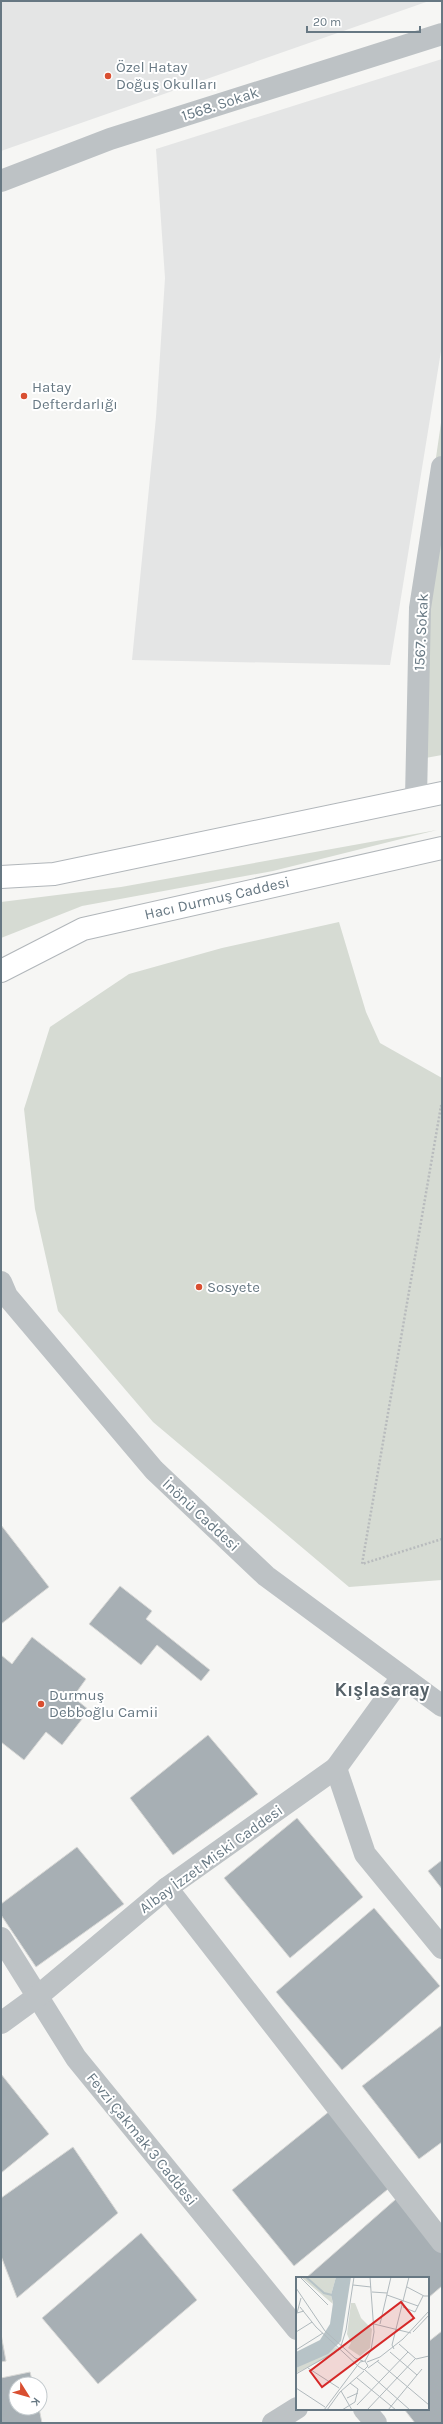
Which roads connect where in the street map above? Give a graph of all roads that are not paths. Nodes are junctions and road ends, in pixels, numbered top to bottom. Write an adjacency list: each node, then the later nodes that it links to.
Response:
1 (442, 34): 2 (street, 1568. Sokak)
2 (1, 181)
3 (442, 467): 5 (street, 1567. Sokak)
4 (442, 793): 5 (main road)
5 (416, 798): 7 (main road)
6 (442, 848): 8 (main road, Hacı Durmuş Caddesi)
7 (1, 877)
8 (1, 971)
9 (1, 1282): 10 (street, İnönü Caddesi)
10 (402, 1677): 11 (street, İnönü Caddesi); 12 (street, Albay İzzet Miski Caddesi)
11 (442, 1706)
12 (336, 1768): 13 (street, Albay İzzet Miski Caddesi); 15 (street)
13 (167, 1888): 16 (street, Albay İzzet Miski Caddesi); 18 (street)
14 (1, 1938): 16 (street, Fevzi Çakmak 3 Caddesi)
15 (442, 1948)
16 (38, 1996): 17 (street, Albay İzzet Miski Caddesi); 19 (street, Fevzi Çakmak 3 Caddesi)
17 (1, 2023)
18 (442, 2242)
19 (296, 2328)
20 (296, 2409): 22 (street)
21 (365, 2410): 23 (street)
22 (273, 2423)
23 (376, 2423)

